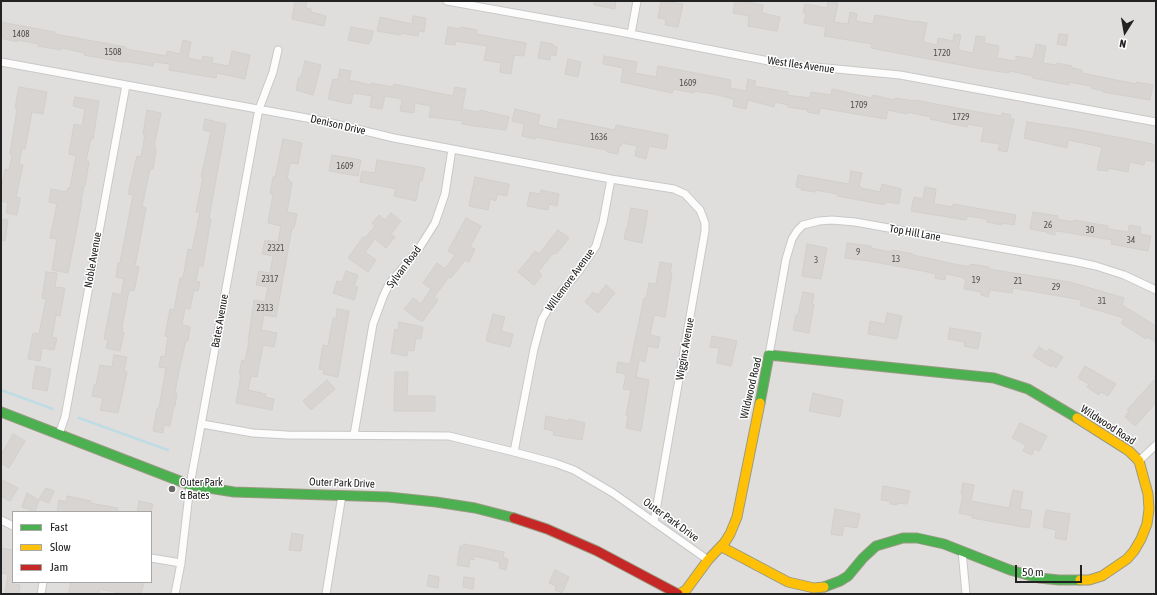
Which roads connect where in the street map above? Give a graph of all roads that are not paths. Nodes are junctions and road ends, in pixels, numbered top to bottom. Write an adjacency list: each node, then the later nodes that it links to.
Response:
1 (447, 1): 3 (street, West Iles Avenue)
2 (637, 1): 3 (street)
3 (631, 34): 8 (street, West Iles Avenue)
4 (278, 50): 7 (street, Bates Avenue)
5 (1, 62): 6 (street, Denison Drive)
6 (126, 85): 7 (street, Denison Drive); 16 (street, Noble Avenue)
7 (259, 110): 9 (street, Denison Drive); 15 (street, Bates Avenue)
8 (1156, 122)
9 (452, 149): 10 (street, Denison Drive); 17 (street, Sylvan Road)
10 (611, 179): 11 (street, Denison Drive); 19 (street, Willemore Avenue)
11 (674, 189): 24 (street, Wiggins Avenue)
12 (1156, 290): 13 (street, Top Hill Lane)
13 (769, 355): 20 (street, Wildwood Road); 26 (street, Wildwood Road)
14 (1, 412): 16 (street, Outer Park Drive)
15 (202, 424): 17 (street, Outer Park Drive); 21 (street, Bates Avenue)
16 (59, 434): 21 (street, Outer Park Drive)
17 (354, 435): 19 (street, Outer Park Drive)
18 (1156, 445): 20 (street)
19 (514, 452): 24 (street, Outer Park Drive)
20 (1139, 461): 27 (street, Wildwood Road)
21 (190, 485): 22 (street, Outer Park Drive); 30 (street, Bates Avenue)
22 (342, 495): 34 (street); 35 (street, Outer Park Drive)
23 (1, 520): 25 (street)
24 (654, 522): 29 (street, Outer Park Drive)
25 (12, 526)
26 (722, 547): 27 (street, Wildwood Road); 29 (street, Wildwood Road)
27 (962, 551): 36 (street)
28 (152, 558): 30 (street)
29 (708, 560): 35 (street, Wildwood Road)
30 (181, 563): 33 (street, Bates Avenue)
31 (43, 583): 32 (street)
32 (41, 594)
33 (175, 594)
34 (326, 594)
35 (679, 594)
36 (966, 594)

